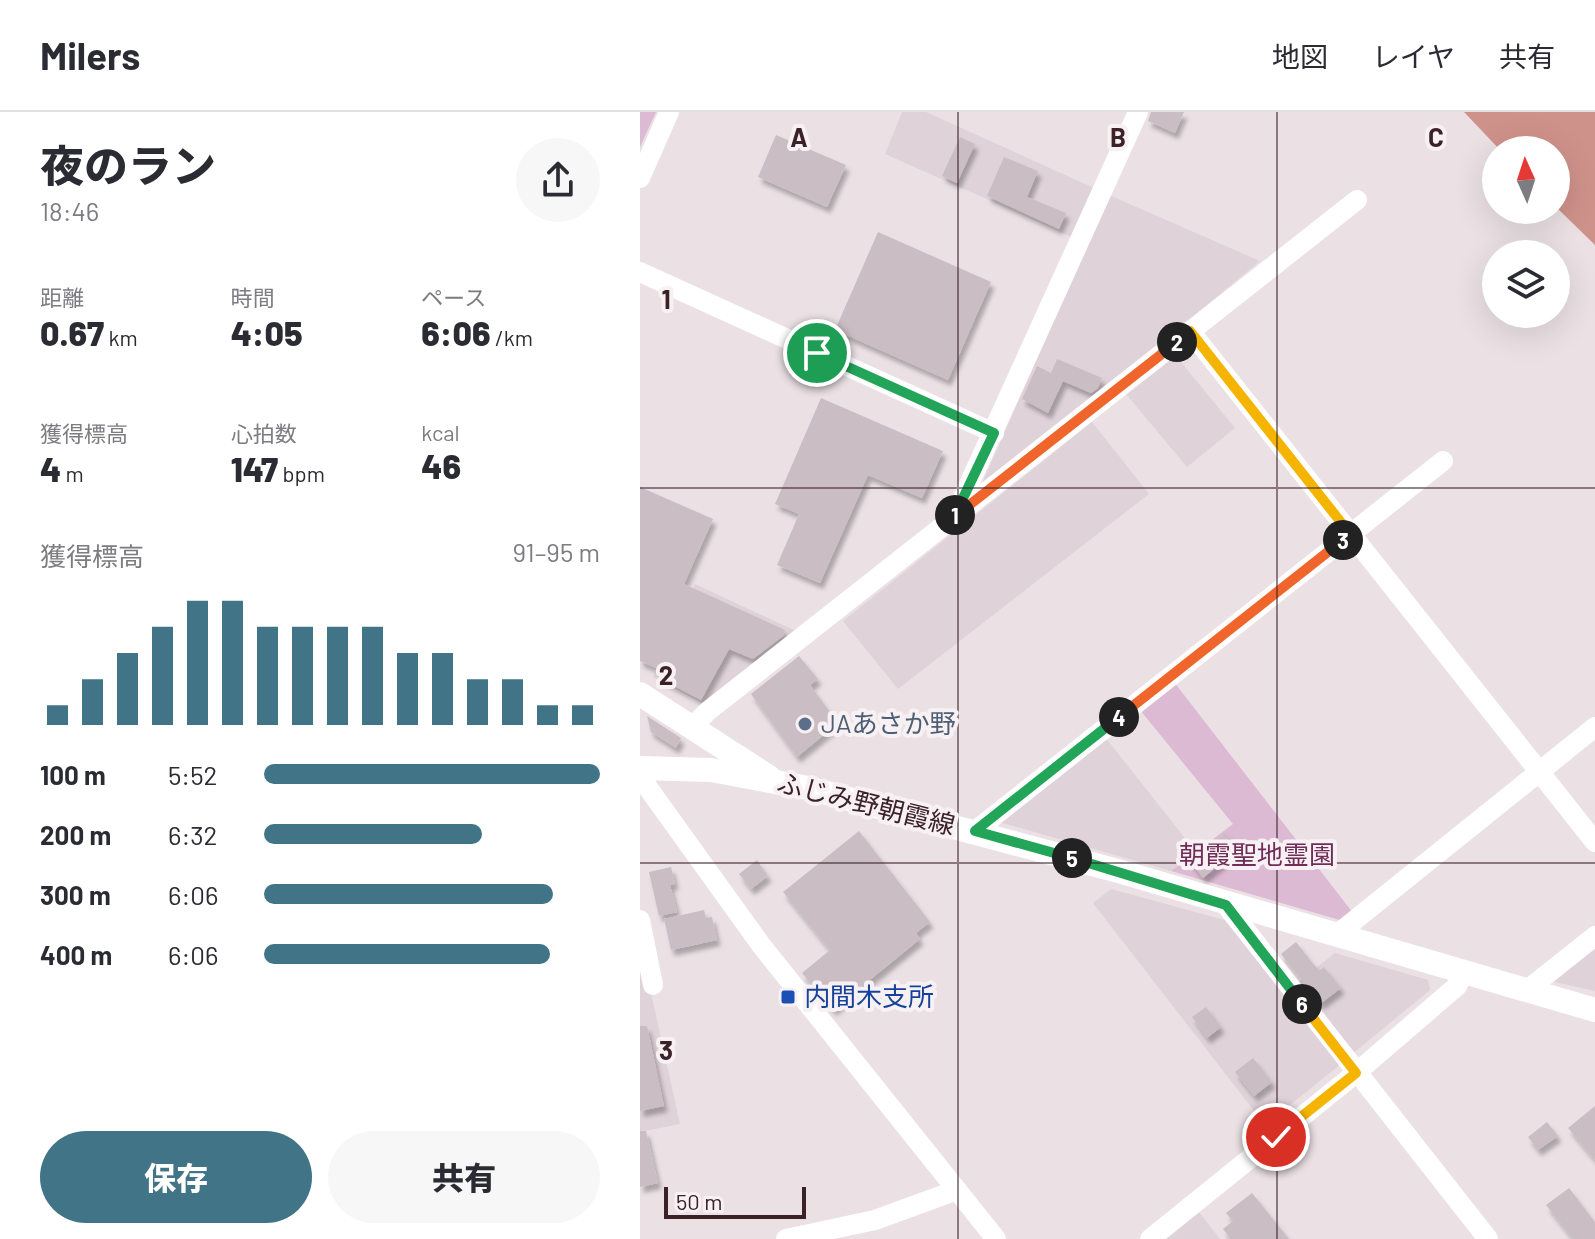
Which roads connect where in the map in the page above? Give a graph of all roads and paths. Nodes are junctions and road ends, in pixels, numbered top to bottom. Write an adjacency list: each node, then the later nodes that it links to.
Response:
1 (669, 112): 3 (street)
2 (1138, 112): 7 (street)
3 (640, 178)
4 (1357, 200): 6 (street)
5 (640, 272): 7 (street)
6 (1190, 331): 9 (street); 10 (street)
7 (994, 433): 9 (street)
8 (1443, 461): 10 (street)
9 (954, 517): 12 (street)
10 (1351, 535): 15 (street); 17 (street)
11 (640, 694): 12 (main road)
12 (693, 726): 16 (main road)
13 (1595, 727): 15 (street)
14 (642, 763): 16 (main road, ふじみ野朝霞線); 28 (street)
15 (1540, 773): 18 (street); 21 (street)
16 (774, 780): 17 (main road, ふじみ野朝霞線)
17 (975, 831): 19 (main road, ふじみ野朝霞線)
18 (1595, 842)
19 (1226, 905): 21 (main road, ふじみ野朝霞線); 27 (street)
20 (640, 920): 24 (street)
21 (1335, 936): 23 (main road, ふじみ野朝霞線)
22 (1595, 936): 25 (street)
23 (1463, 974): 25 (main road, ふじみ野朝霞線); 27 (street)
24 (653, 985)
25 (1526, 991): 26 (main road, ふじみ野朝霞線)
26 (1595, 1010)
27 (1356, 1073): 31 (street); 32 (street)
28 (957, 1190): 29 (street); 30 (street)
29 (786, 1239)
30 (996, 1239)
31 (1150, 1239)
32 (1488, 1239)

